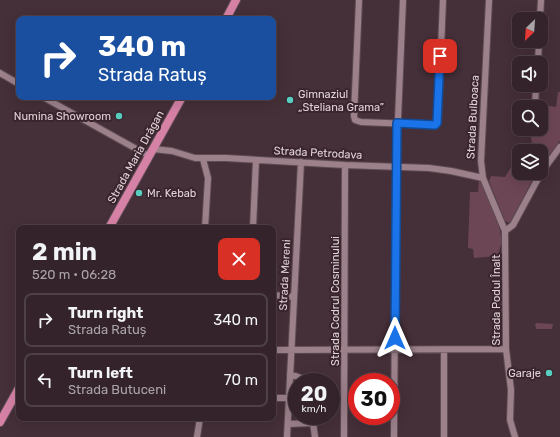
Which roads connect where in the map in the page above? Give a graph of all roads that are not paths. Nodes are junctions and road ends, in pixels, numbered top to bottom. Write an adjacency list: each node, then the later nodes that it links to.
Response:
1 (236, 0): 8 (main road)
2 (359, 0): 13 (street)
3 (403, 0): 13 (street)
4 (443, 0): 13 (street)
5 (489, 0): 22 (street, Strada Bulboaca)
6 (542, 0): 7 (street)
7 (541, 12)
8 (228, 16)
9 (0, 73): 10 (street)
10 (16, 82)
11 (49, 100): 15 (street, Strada Petrodava)
12 (180, 100): 15 (main road, Strada Maria Drăgan)
13 (397, 123): 21 (street)
14 (560, 147): 19 (street)
15 (151, 152): 16 (street, Strada Petrodava); 24 (main road, Strada Maria Drăgan)
16 (203, 159): 17 (street, Strada Petrodava); 25 (street)
17 (256, 160): 18 (street, Strada Petrodava); 26 (street)
18 (301, 162): 20 (street, Strada Petrodava); 29 (street, Strada Mereni)
19 (548, 163)
20 (345, 165): 21 (street, Strada Petrodava); 33 (street, Strada Codrul Cosminului)
21 (396, 167): 22 (street, Strada Petrodava); 35 (street)
22 (483, 178): 27 (street, Strada Bulboaca)
23 (537, 180): 27 (street)
24 (111, 225)
25 (204, 225)
26 (253, 225)
27 (505, 231): 30 (street, Strada Podul Înalt)
28 (276, 295): 29 (street)
29 (294, 297): 32 (street, Strada Mereni)
30 (506, 349): 34 (street); 50 (street, Strada Podul Înalt)
31 (276, 350): 32 (street)
32 (292, 350): 33 (street); 36 (street, Strada Mereni)
33 (344, 350): 35 (street); 47 (street, Strada Codrul Cosminului)
34 (444, 350): 35 (street); 49 (street)
35 (395, 351): 48 (street)
36 (290, 373)
37 (16, 393): 41 (main road)
38 (276, 398): 39 (street)
39 (288, 398)
40 (200, 421): 44 (street)
41 (0, 422)
42 (288, 424): 45 (street, Strada Mereni)
43 (313, 425): 46 (street)
44 (197, 437)
45 (287, 437)
46 (315, 437)
47 (344, 437)
48 (394, 437)
49 (444, 437)
50 (514, 437)

